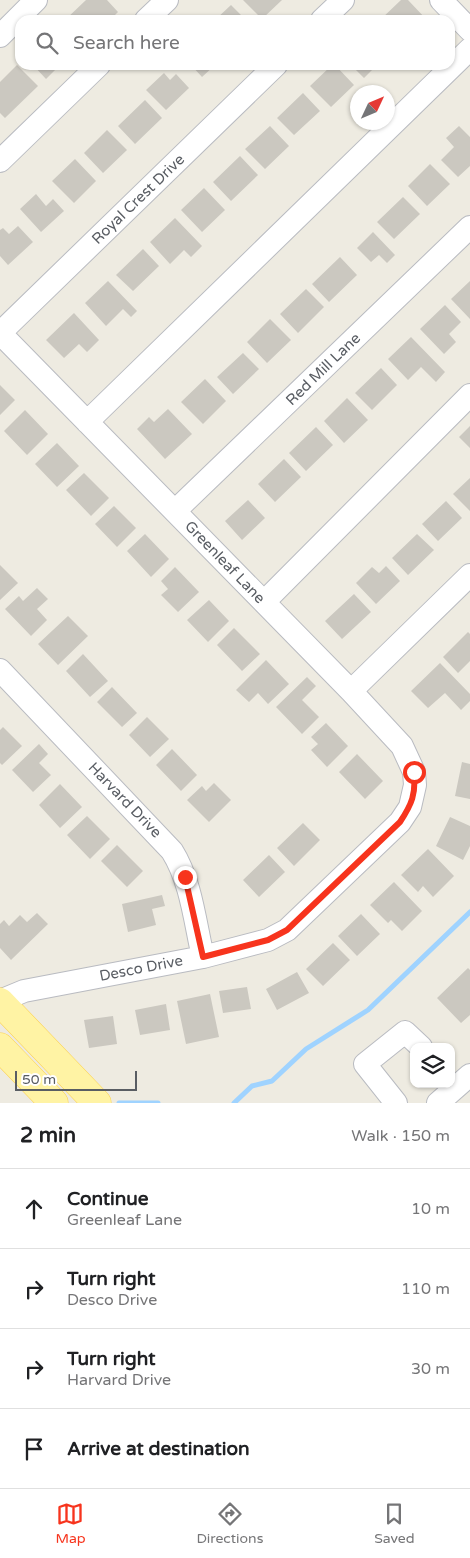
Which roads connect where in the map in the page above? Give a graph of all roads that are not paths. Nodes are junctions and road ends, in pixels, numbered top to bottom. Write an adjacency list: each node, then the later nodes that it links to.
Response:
1 (35, 0): 5 (street)
2 (166, 0): 6 (street)
3 (342, 0): 7 (street)
4 (441, 0): 9 (street)
5 (20, 15)
6 (151, 15)
7 (327, 15)
8 (15, 21): 10 (street)
9 (470, 30)
10 (0, 36)
11 (470, 49): 12 (street)
12 (455, 64)
13 (95, 70): 16 (street)
14 (271, 70): 18 (street, Royal Crest Drive)
15 (448, 70): 20 (street)
16 (0, 161)
17 (470, 226): 21 (street, Red Mill Lane)
18 (0, 333): 20 (street, Greenleaf Lane)
19 (470, 395): 23 (street)
20 (88, 422): 21 (street, Greenleaf Lane)
21 (175, 511): 23 (street, Greenleaf Lane)
22 (470, 575): 25 (street)
23 (264, 602): 25 (street, Greenleaf Lane)
24 (0, 670): 27 (street, Harvard Drive)
25 (350, 691): 26 (street, Greenleaf Lane)
26 (410, 807): 27 (street, Desco Drive)
27 (203, 957): 28 (street, Desco Drive)
28 (0, 1002): 33 (main road)
29 (417, 1043): 34 (street)
30 (0, 1047): 32 (main road)
31 (461, 1078): 35 (street)
32 (54, 1103)
33 (97, 1103)
34 (396, 1103)
35 (438, 1103)

